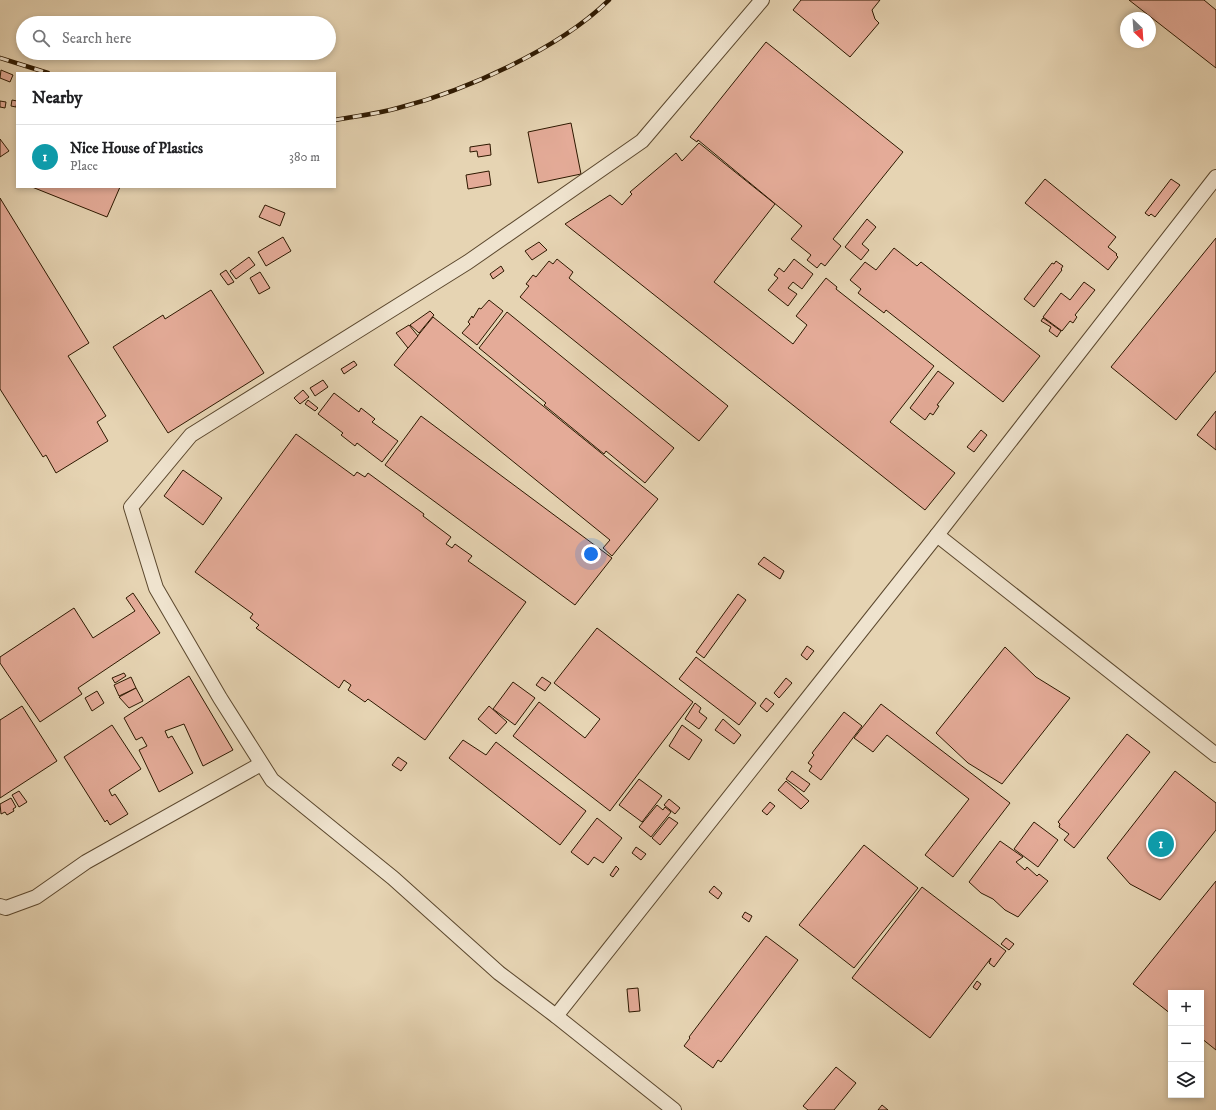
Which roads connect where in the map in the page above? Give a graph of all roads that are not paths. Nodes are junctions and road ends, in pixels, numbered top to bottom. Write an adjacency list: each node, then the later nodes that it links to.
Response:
1 (762, 0): 5 (lane)
2 (1216, 177): 3 (lane)
3 (937, 535): 4 (lane); 7 (lane)
4 (1216, 755)
5 (261, 764): 6 (lane); 7 (lane)
6 (0, 906)
7 (556, 1016): 8 (lane)
8 (674, 1110)

